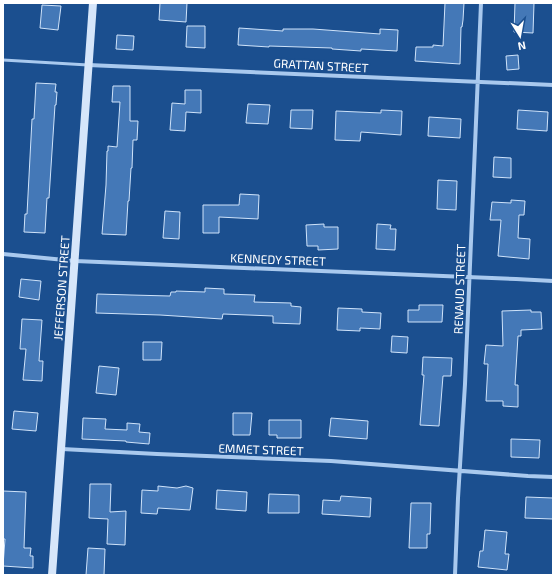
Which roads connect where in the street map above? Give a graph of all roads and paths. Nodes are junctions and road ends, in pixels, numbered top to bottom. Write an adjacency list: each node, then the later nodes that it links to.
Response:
1 (93, 3): 4 (street, JEFFERSON STREET)
2 (481, 3): 5 (street, RENAUD STREET)
3 (3, 60): 4 (lane)
4 (88, 65): 5 (street, GRATTAN STREET); 8 (street, JEFFERSON STREET)
5 (477, 82): 6 (street, GRATTAN STREET); 9 (street, RENAUD STREET)
6 (553, 85)
7 (3, 254): 8 (street, KENNEDY STREET)
8 (75, 261): 9 (street, KENNEDY STREET); 11 (street, JEFFERSON STREET)
9 (470, 277): 10 (street, KENNEDY STREET); 12 (street, RENAUD STREET)
10 (553, 281)
11 (62, 449): 12 (street, EMMET STREET); 14 (street, JEFFERSON STREET)
12 (459, 470): 13 (street, EMMET STREET); 15 (street, RENAUD STREET)
13 (553, 477)
14 (52, 575)
15 (455, 575)

